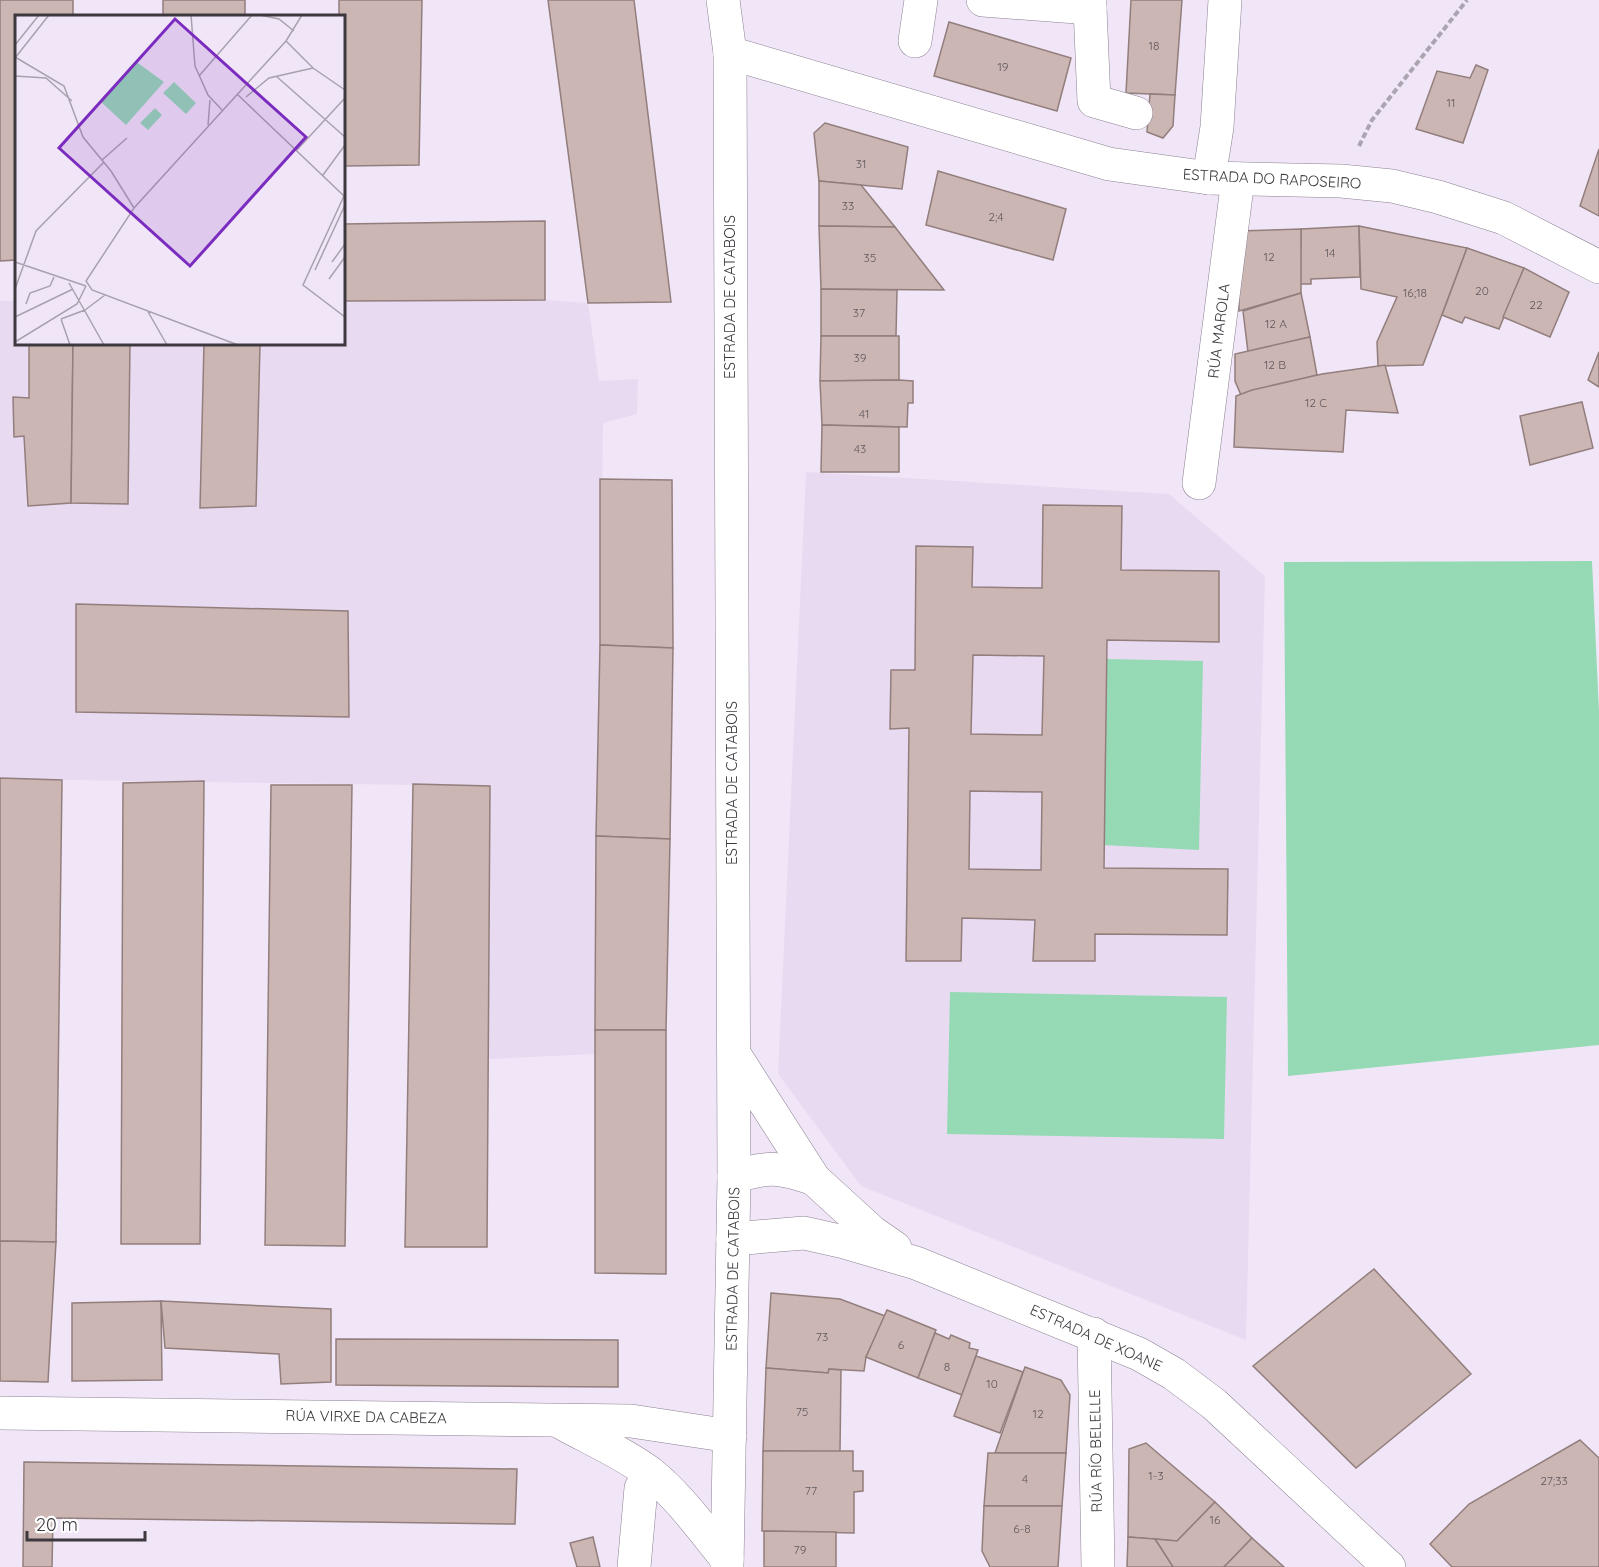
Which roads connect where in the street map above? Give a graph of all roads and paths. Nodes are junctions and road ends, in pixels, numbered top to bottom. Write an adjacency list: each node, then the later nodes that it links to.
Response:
1 (723, 0): 8 (main road, ESTRADA DE CATABOIS)
2 (921, 0): 7 (main road)
3 (983, 0): 6 (main road)
4 (1225, 0): 10 (main road, RÚA MAROLA)
5 (1467, 0): 11 (path)
6 (1090, 4): 9 (main road)
7 (915, 41)
8 (730, 52): 10 (main road, ESTRADA DO RAPOSEIRO); 14 (main road, ESTRADA DE CATABOIS)
9 (1136, 113)
10 (1224, 179): 11 (main road, ESTRADA DO RAPOSEIRO); 13 (main road, RÚA MAROLA)
11 (1341, 181): 12 (main road, ESTRADA DO RAPOSEIRO)
12 (1599, 267)
13 (1199, 483)
14 (733, 1052): 15 (main road, ESTRADA DE CATABOIS); 16 (main road)
15 (734, 1177): 16 (main road); 17 (main road, ESTRADA DE CATABOIS)
16 (814, 1179): 18 (main road)
17 (733, 1239): 18 (main road); 22 (main road, ESTRADA DE CATABOIS)
18 (916, 1263): 19 (main road, ESTRADA DE XOANE)
19 (1094, 1334): 26 (main road, RÚA RÍO BELELLE); 27 (main road, ESTRADA DE XOANE)
20 (0, 1413): 21 (main road, RÚA VIRXE DA CABEZA)
21 (555, 1419): 22 (main road, RÚA VIRXE DA CABEZA); 23 (main road)
22 (730, 1436): 24 (main road, ESTRADA DE CATABOIS)
23 (651, 1474): 24 (main road); 25 (main road)
24 (727, 1563)
25 (634, 1567)
26 (1098, 1567)
27 (1389, 1567)

